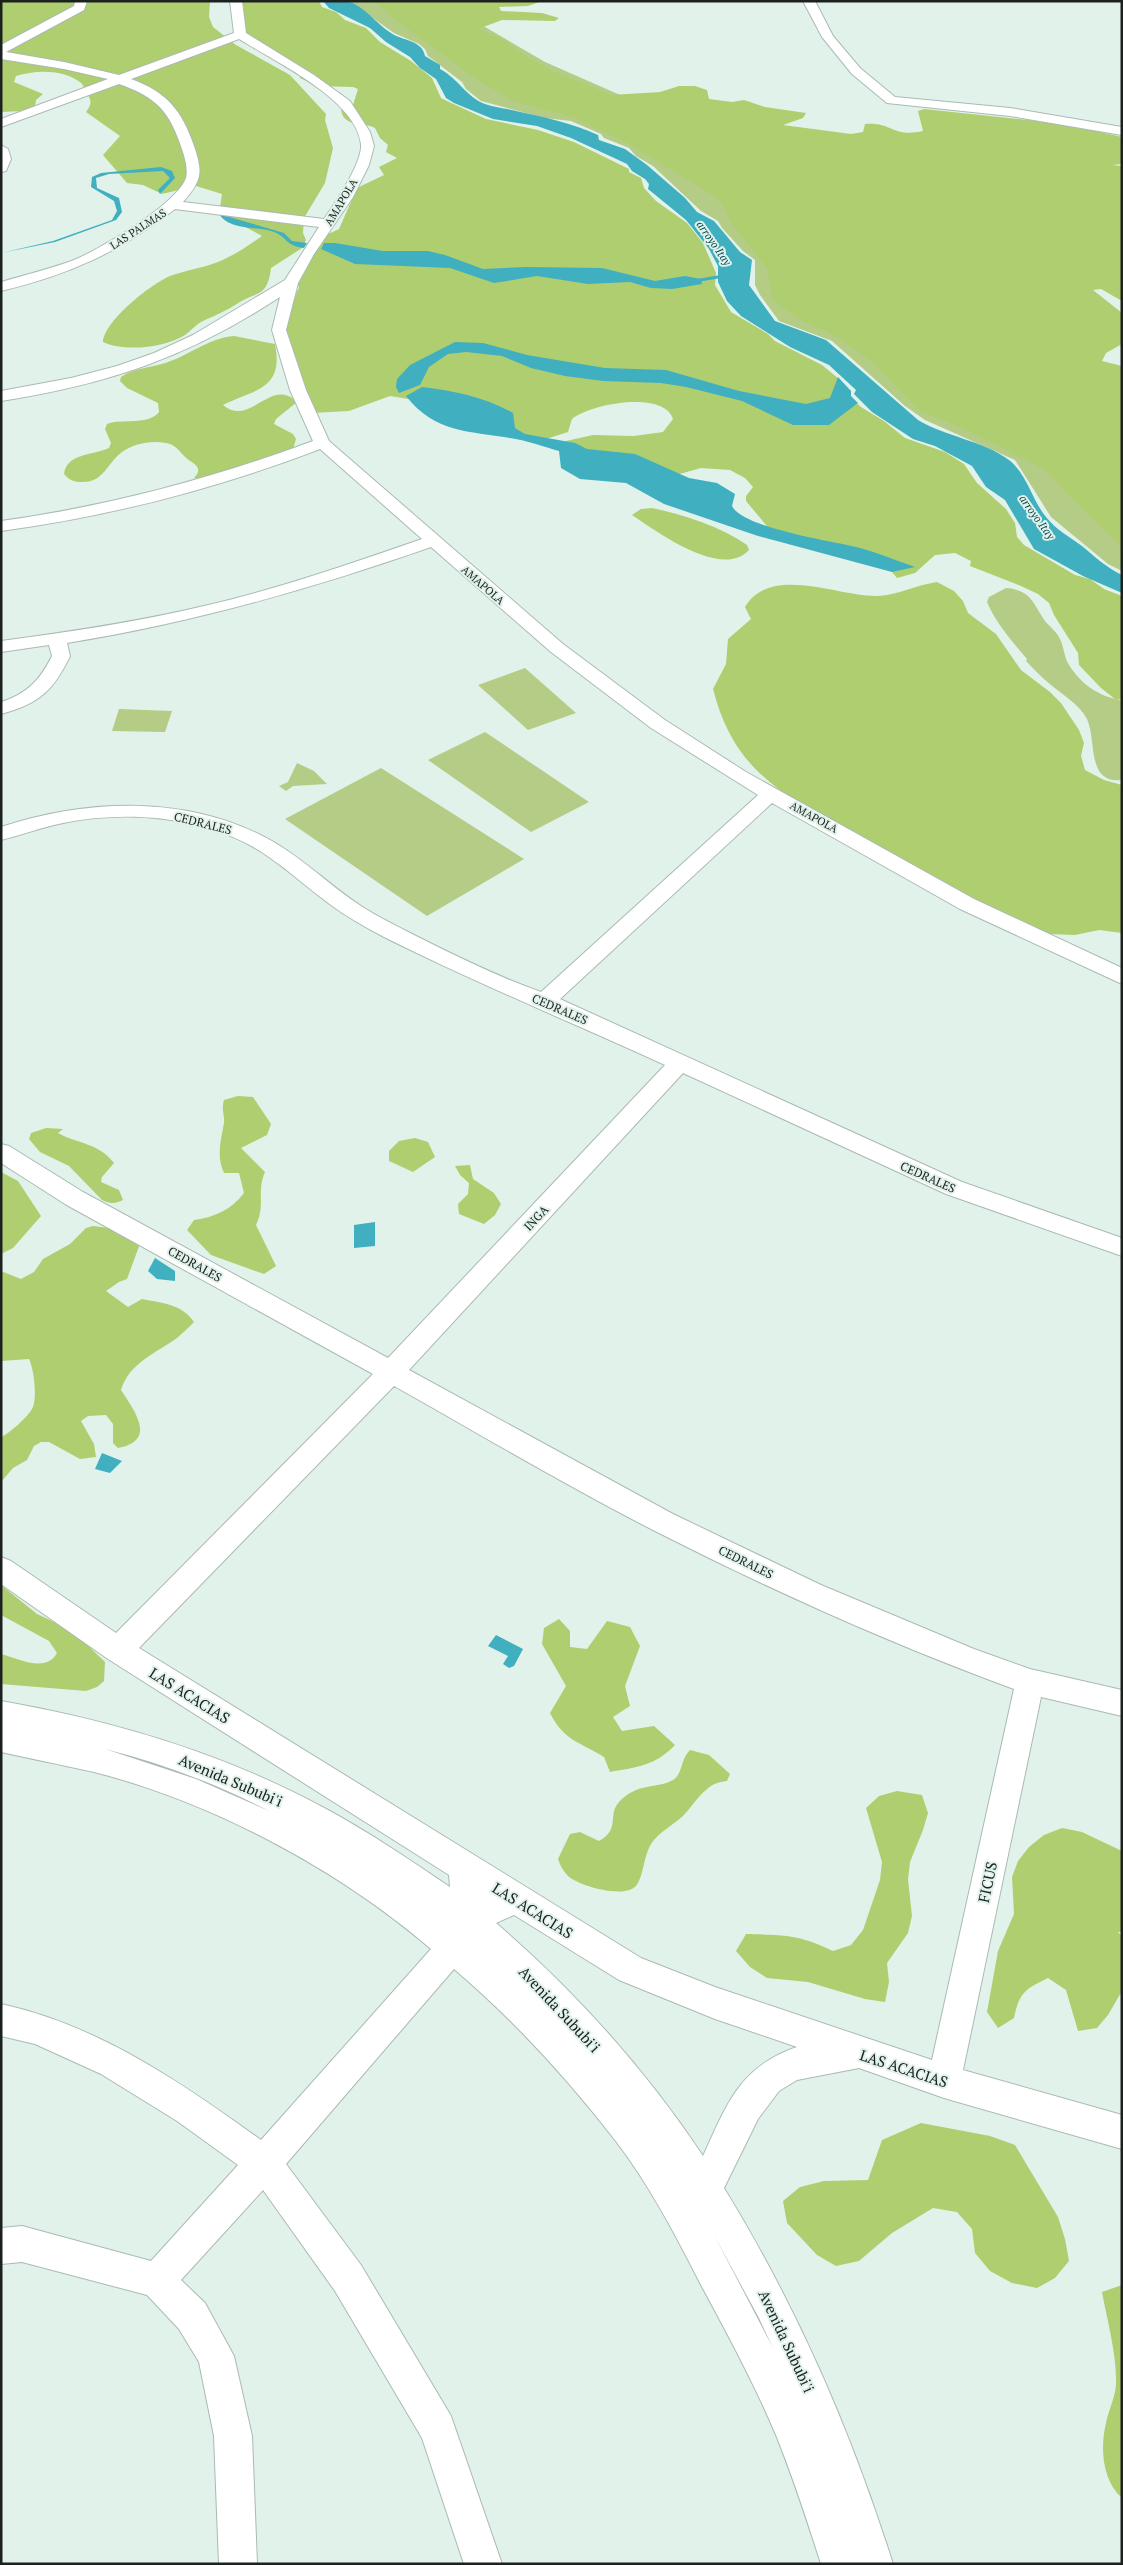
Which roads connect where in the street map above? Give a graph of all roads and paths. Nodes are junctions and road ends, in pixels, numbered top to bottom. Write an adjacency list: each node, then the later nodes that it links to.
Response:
1 (81, 1): 5 (street)
2 (236, 1): 4 (street)
3 (809, 1): 9 (street)
4 (240, 35): 7 (street); 13 (street, AMAPOLA)
5 (1, 50)
6 (1, 55): 7 (street, LAS PALMAS)
7 (118, 79): 8 (street); 12 (street, LAS PALMAS)
8 (1, 123)
9 (1122, 131)
10 (1, 150): 11 (street)
11 (1, 168)
12 (173, 205): 13 (street); 15 (street, LAS PALMAS)
13 (328, 224): 14 (street, AMAPOLA)
14 (291, 283): 16 (street); 17 (street, AMAPOLA)
15 (1, 286)
16 (1, 396)
17 (322, 443): 18 (street); 19 (street, AMAPOLA)
18 (1, 526)
19 (432, 541): 20 (street); 23 (street, AMAPOLA)
20 (57, 639): 21 (street); 22 (street)
21 (1, 647)
22 (1, 708)
23 (772, 793): 25 (street, AMAPOLA); 26 (street)
24 (1, 834): 26 (street, CEDRALES)
25 (1122, 977)
26 (545, 1001): 27 (street, CEDRALES)
27 (680, 1063): 29 (street, CEDRALES); 30 (street, INGA)
28 (1, 1152): 30 (street, CEDRALES)
29 (1122, 1247)
30 (391, 1372): 32 (street); 33 (street, CEDRALES)
31 (1, 1569): 32 (street, LAS ACACIAS)
32 (118, 1650): 37 (street, LAS ACACIAS)
33 (1030, 1682): 34 (street, CEDRALES); 42 (street, FICUS)
34 (1122, 1703)
35 (1, 1714): 39 (street, Avenida Sububi'i)
36 (1, 1739): 39 (street, Avenida Sububi'i)
37 (464, 1867): 38 (street, LAS ACACIAS); 39 (street)
38 (515, 1899): 39 (street); 41 (street, LAS ACACIAS)
39 (462, 1932): 44 (street); 45 (street, Avenida Sububi'i); 46 (street, Avenida Sububi'i)
40 (1, 2020): 44 (street)
41 (859, 2053): 42 (street, LAS ACACIAS); 45 (street)
42 (944, 2081): 43 (street, LAS ACACIAS)
43 (1122, 2132)
44 (264, 2163): 48 (street); 50 (street)
45 (706, 2189): 46 (street); 52 (street, Avenida Sububi'i)
46 (684, 2215): 51 (street, Avenida Sububi'i)
47 (1, 2246): 48 (street)
48 (157, 2280): 49 (street)
49 (238, 2564)
50 (483, 2564)
51 (840, 2564)
52 (874, 2564)

